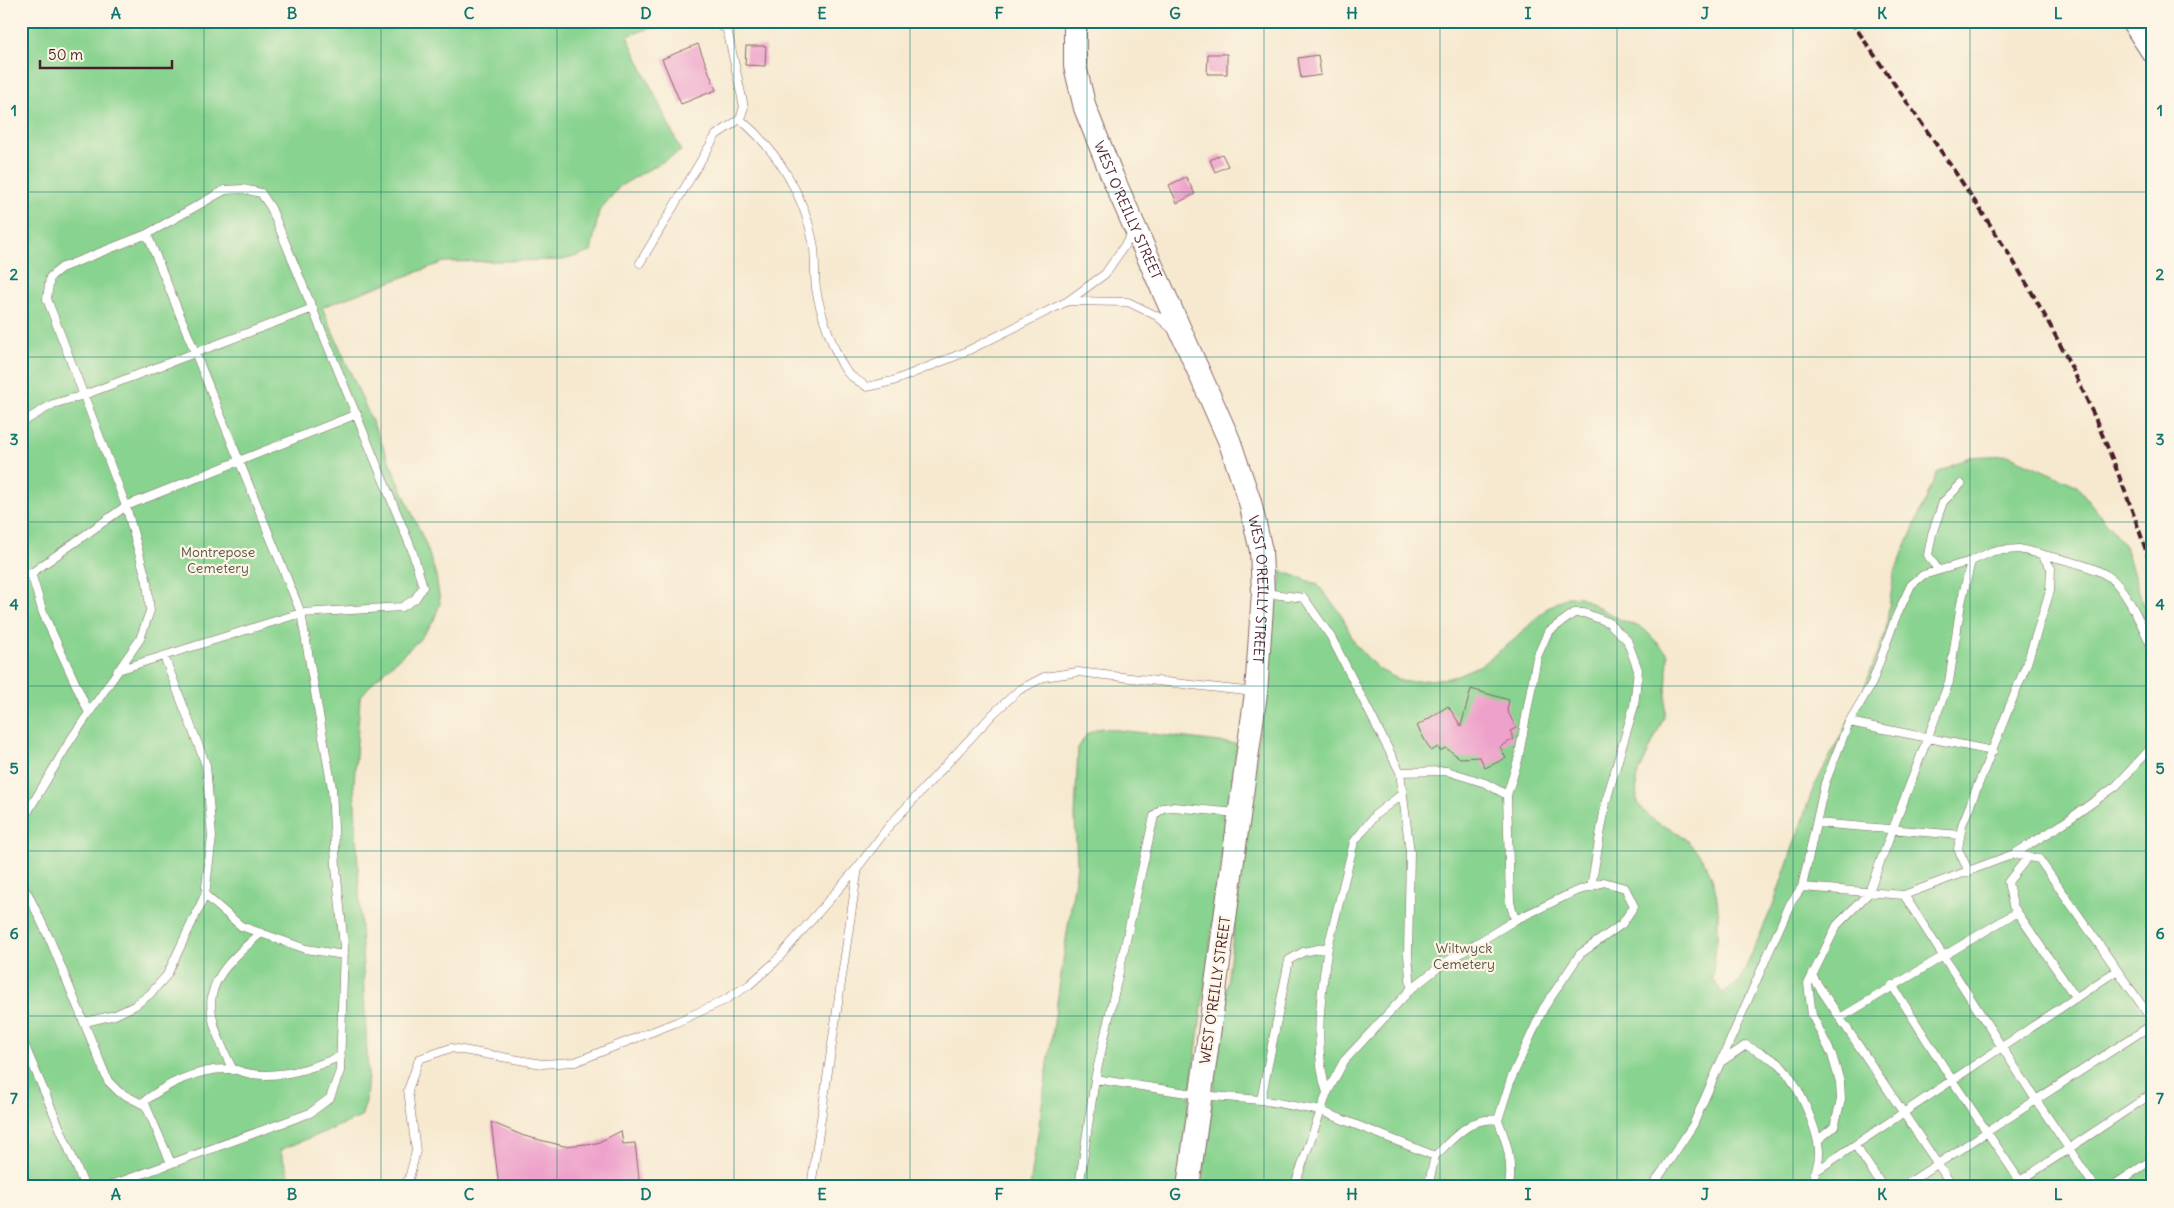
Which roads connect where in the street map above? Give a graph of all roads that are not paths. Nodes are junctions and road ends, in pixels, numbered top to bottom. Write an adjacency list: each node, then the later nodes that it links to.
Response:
1 (710, 21): 5 (lane)
2 (1075, 21): 6 (street, WEST O'REILLY STREET)
3 (2134, 21): 4 (main road)
4 (2153, 50)
5 (740, 119): 8 (lane); 9 (lane)
6 (1136, 229): 9 (lane); 11 (street, WEST O'REILLY STREET)
7 (148, 234): 10 (lane); 12 (lane); 13 (lane)
8 (640, 263)
9 (1068, 301): 11 (lane)
10 (313, 308): 12 (lane); 14 (lane)
11 (1185, 340): 24 (street, WEST O'REILLY STREET)
12 (195, 352): 13 (lane); 16 (lane)
13 (84, 395): 15 (lane); 18 (lane)
14 (357, 414): 16 (lane); 25 (lane)
15 (21, 423)
16 (239, 461): 18 (lane); 25 (lane)
17 (1961, 484): 21 (lane)
18 (126, 506): 22 (lane); 28 (lane)
19 (2040, 554): 20 (lane); 26 (lane); 34 (lane)
20 (1971, 561): 21 (lane); 32 (lane)
21 (1938, 570): 31 (lane)
22 (31, 572): 23 (lane); 30 (lane)
23 (21, 575)
24 (1263, 592): 29 (street, WEST O'REILLY STREET); 35 (lane)
25 (301, 613): 27 (lane); 57 (lane)
26 (2153, 649)
27 (164, 656): 28 (lane); 51 (lane)
28 (118, 670): 30 (lane)
29 (1256, 692): 38 (street, WEST O'REILLY STREET); 45 (lane)
30 (89, 713): 39 (lane)
31 (1849, 722): 32 (lane); 40 (lane)
32 (1928, 737): 34 (lane); 41 (lane)
33 (2153, 746): 43 (lane)
34 (1993, 751): 42 (lane)
35 (1400, 772): 36 (lane); 37 (lane)
36 (1402, 794): 56 (lane); 62 (lane)
37 (1507, 795): 48 (lane); 54 (lane)
38 (1239, 813): 72 (lane); 76 (street, WEST O'REILLY STREET)
39 (21, 823)
40 (1817, 823): 41 (lane); 49 (lane)
41 (1893, 829): 42 (lane); 50 (lane)
42 (1960, 835): 46 (lane)
43 (2014, 854): 44 (lane); 46 (lane)
44 (2028, 857): 53 (lane); 59 (lane)
45 (858, 867): 96 (lane); 97 (lane)
46 (1969, 872): 52 (lane)
47 (21, 887): 65 (lane)
48 (1591, 887): 54 (lane); 82 (lane)
49 (1802, 887): 50 (lane); 70 (lane)
50 (1868, 894): 52 (lane); 60 (lane)
51 (205, 895): 55 (lane); 65 (lane)
52 (1904, 895): 58 (lane)
53 (2016, 912): 58 (lane); 63 (lane)
54 (1515, 920): 62 (lane)
55 (261, 933): 57 (lane); 71 (lane)
56 (1328, 948): 74 (lane); 77 (lane)
57 (344, 955): 69 (lane)
58 (1944, 956): 61 (lane); 68 (lane)
59 (2116, 971): 63 (lane); 66 (lane)
60 (1812, 976): 64 (lane); 84 (lane)
61 (1892, 985): 64 (lane); 73 (lane)
62 (1411, 989): 74 (lane)
63 (2076, 998): 68 (lane)
64 (1840, 1018): 81 (lane)
65 (84, 1022): 79 (lane)
66 (2153, 1023): 78 (lane)
67 (21, 1037): 94 (lane)
68 (2002, 1047): 73 (lane); 78 (lane)
69 (341, 1056): 71 (lane); 89 (lane)
70 (1721, 1062): 84 (lane); 103 (lane)
71 (234, 1070): 79 (lane)
72 (1095, 1079): 76 (lane); 98 (lane)
73 (1952, 1080): 81 (lane); 83 (lane)
74 (1327, 1093): 80 (lane)
75 (2153, 1093): 86 (lane)
76 (1200, 1095): 77 (lane); 99 (street, WEST O'REILLY STREET)
77 (1261, 1100): 80 (lane)
78 (2036, 1100): 83 (lane); 86 (lane)
79 (142, 1103): 89 (lane)
80 (1321, 1111): 87 (lane); 100 (lane)
81 (1904, 1112): 85 (lane); 90 (lane)
82 (1498, 1120): 87 (lane); 102 (lane)
83 (1988, 1131): 90 (lane); 93 (lane)
84 (1818, 1140): 91 (lane)
85 (1855, 1145): 91 (lane); 105 (lane)
86 (2069, 1149): 93 (lane); 109 (lane)
87 (1435, 1156): 101 (lane)
88 (2153, 1159): 110 (lane)
89 (171, 1163): 95 (lane)
90 (1937, 1164): 106 (lane); 107 (lane)
91 (1816, 1170): 92 (lane)
92 (1811, 1183): 104 (lane)
93 (2022, 1184): 108 (lane)
94 (86, 1187)
95 (106, 1187)
96 (402, 1187)
97 (811, 1187)
98 (1078, 1187)
99 (1188, 1187)
100 (1295, 1187)
101 (1428, 1187)
102 (1509, 1187)
103 (1652, 1187)
104 (1817, 1187)
105 (1883, 1187)
106 (1902, 1187)
107 (1953, 1187)
108 (2011, 1187)
109 (2095, 1187)
110 (2111, 1187)

